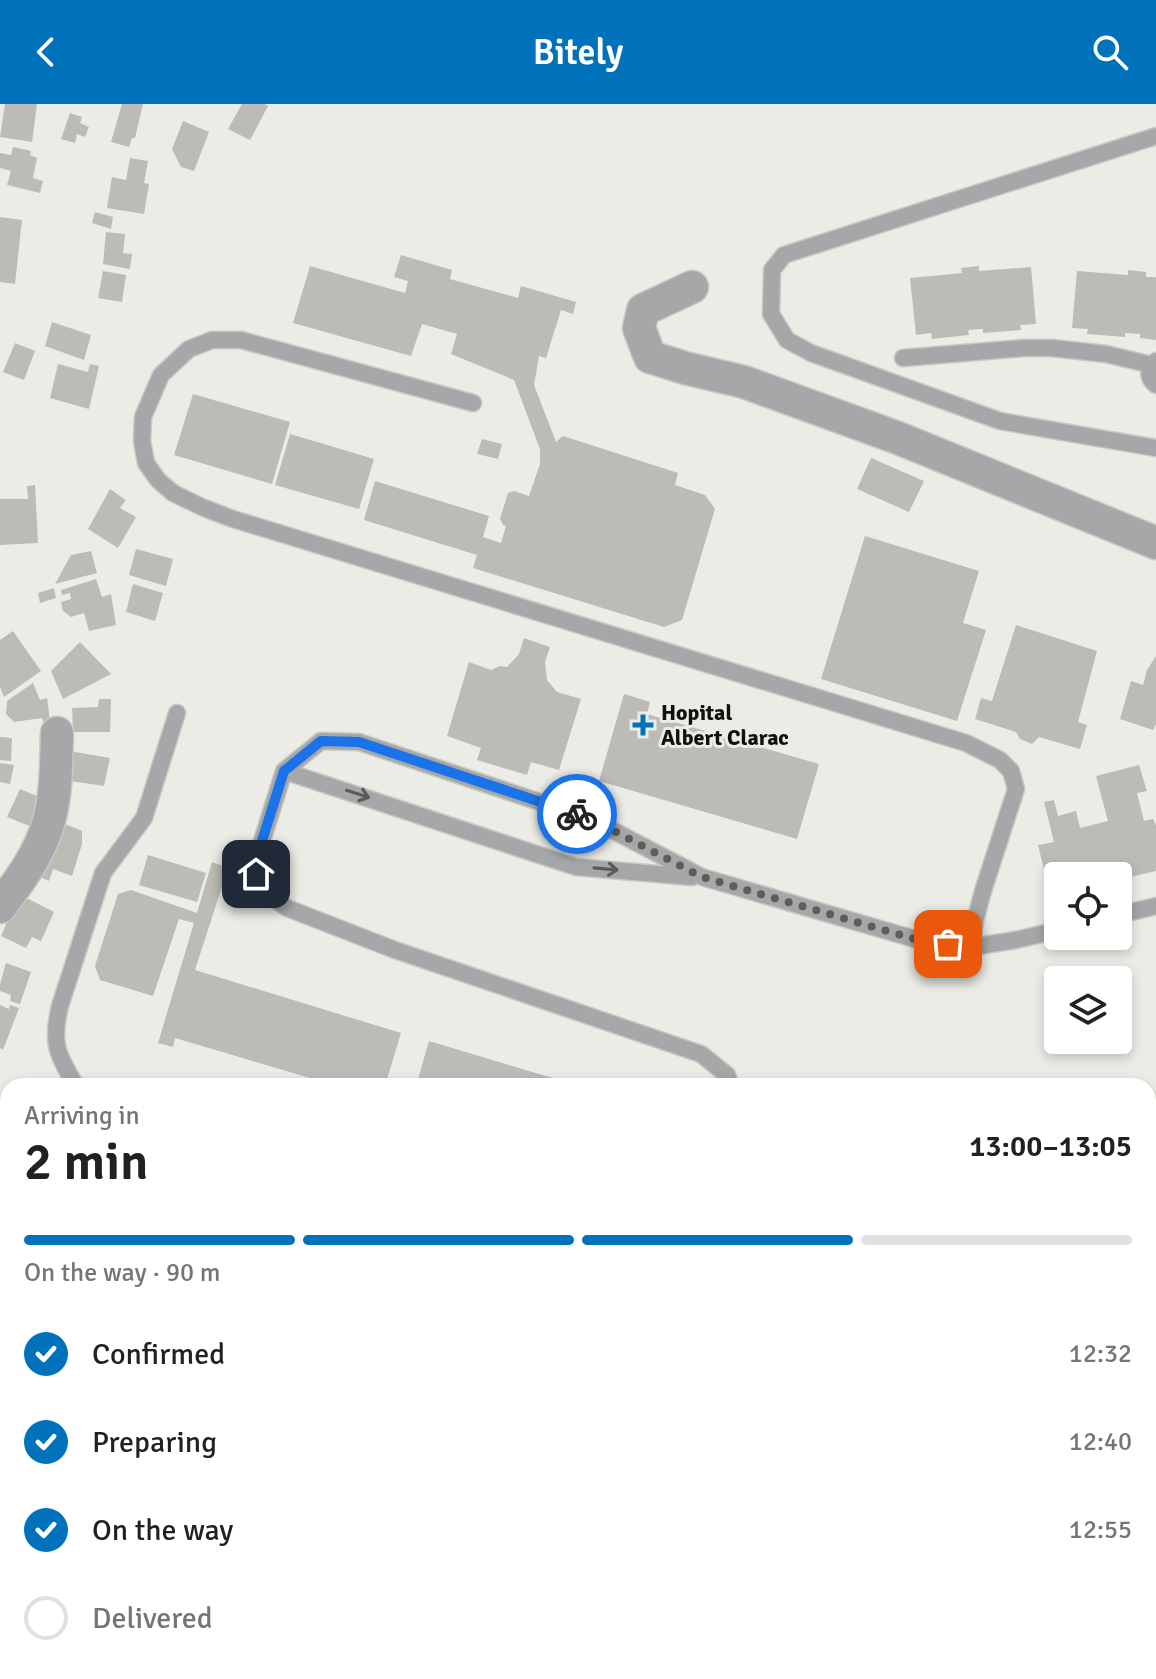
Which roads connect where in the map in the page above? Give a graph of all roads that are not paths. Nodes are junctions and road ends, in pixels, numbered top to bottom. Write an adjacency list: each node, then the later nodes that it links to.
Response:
1 (1156, 136): 7 (lane)
2 (692, 287): 8 (street)
3 (903, 358): 4 (lane)
4 (1154, 363): 5 (lane)
5 (1156, 385)
6 (473, 403): 17 (lane)
7 (1156, 448)
8 (1156, 543)
9 (177, 713): 18 (lane)
10 (57, 733): 14 (street)
11 (284, 771): 12 (lane, one-way to 12); 12 (lane); 19 (lane)
12 (702, 877): 17 (lane)
13 (1156, 906): 15 (lane)
14 (0, 907)
15 (1132, 912)
16 (1044, 933): 17 (lane)
17 (971, 947)
18 (71, 1078)
19 (728, 1078)

